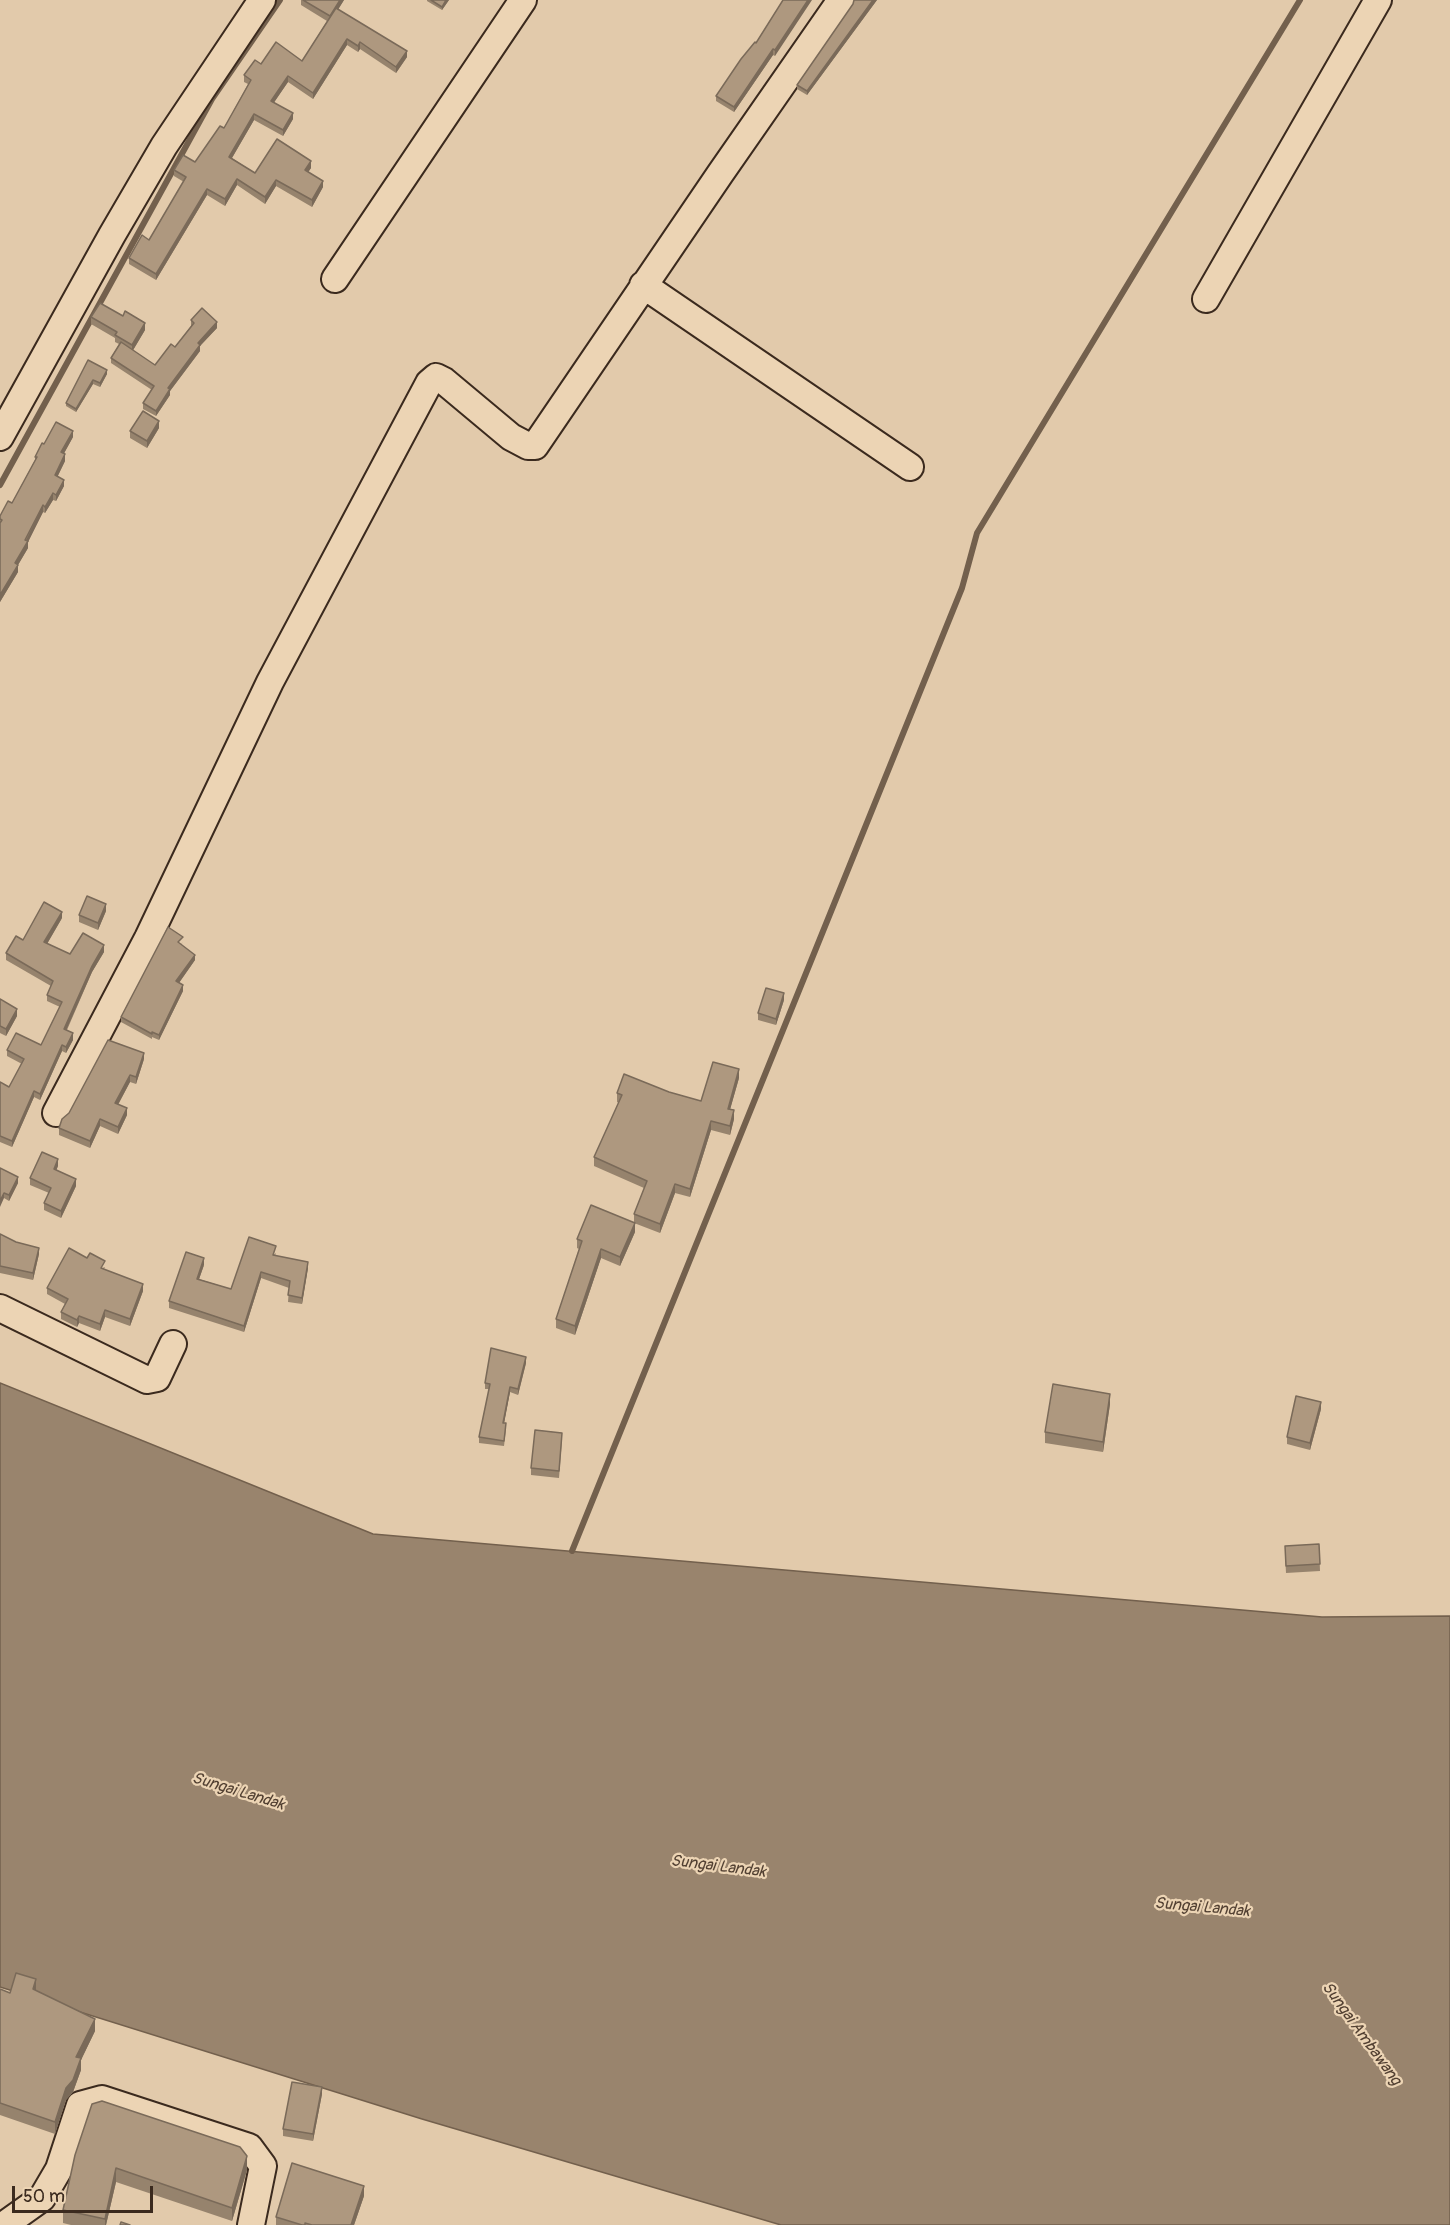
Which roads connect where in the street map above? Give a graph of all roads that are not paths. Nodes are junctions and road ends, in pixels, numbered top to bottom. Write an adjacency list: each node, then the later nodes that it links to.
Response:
1 (262, 0): 8 (street)
2 (523, 0): 5 (street)
3 (841, 0): 6 (street)
4 (1378, 0): 7 (street)
5 (334, 279)
6 (643, 285): 9 (street); 10 (street)
7 (1206, 299)
8 (0, 437)
9 (910, 467)
10 (56, 1113)
11 (0, 1308): 12 (street)
12 (173, 1344)
13 (4, 2225): 14 (street)
14 (251, 2225)

